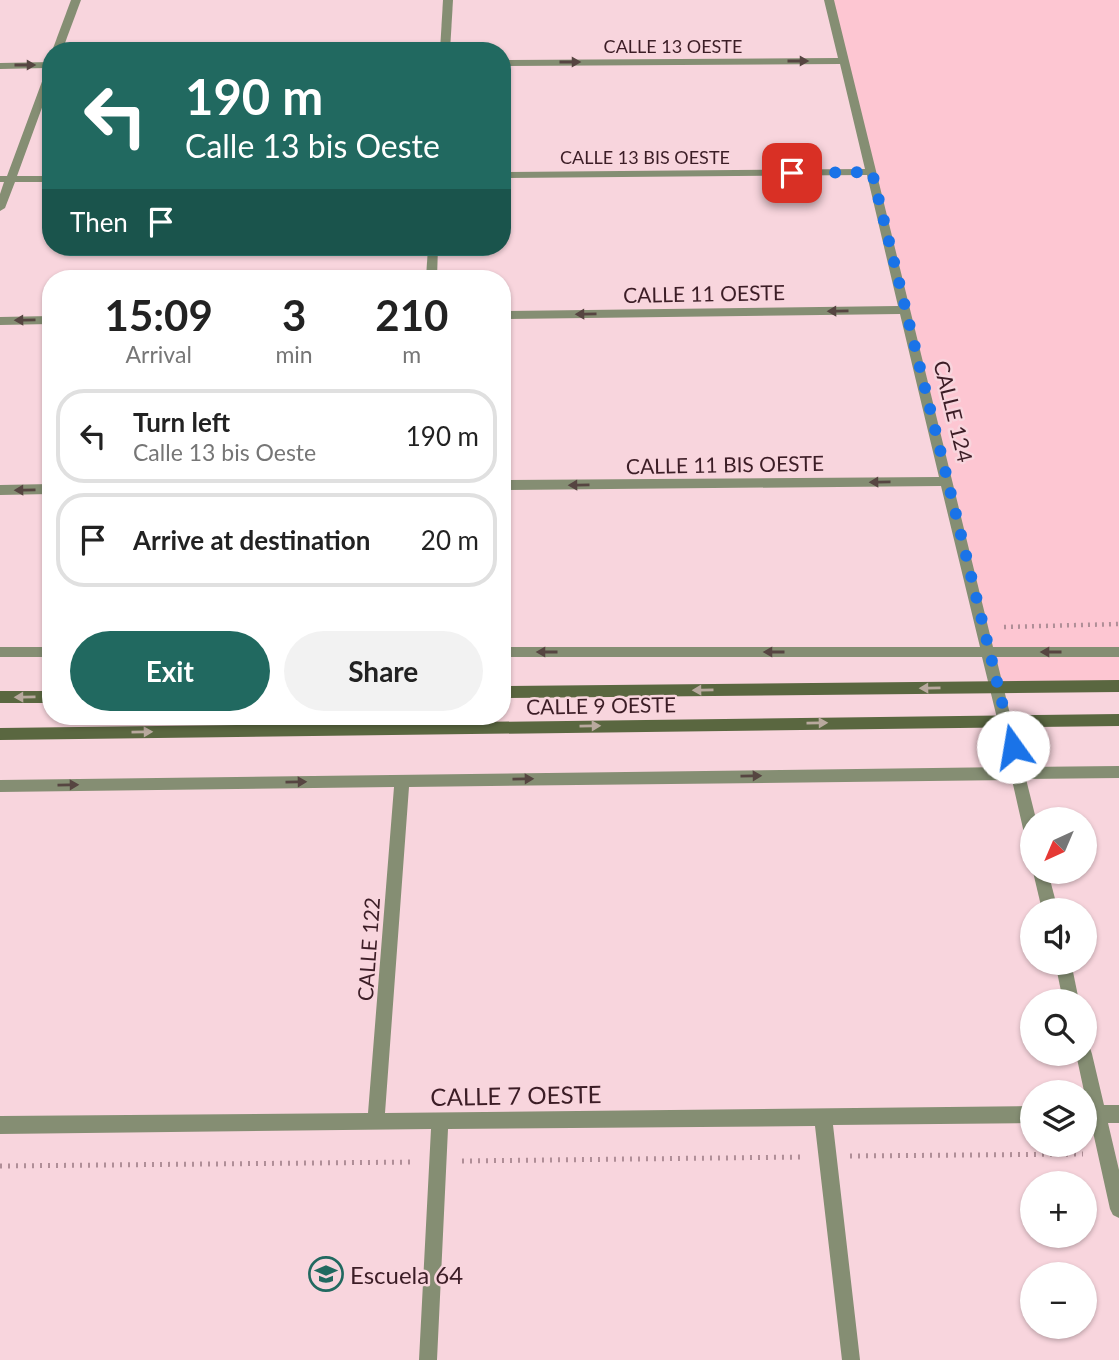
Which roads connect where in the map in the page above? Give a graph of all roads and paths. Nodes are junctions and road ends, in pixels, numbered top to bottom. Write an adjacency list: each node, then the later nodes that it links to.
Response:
1 (76, 0): 4 (street)
2 (448, 0): 5 (street)
3 (829, 0): 6 (street, CALLE 124)
4 (60, 42)
5 (446, 42)
6 (844, 61): 7 (street, CALLE 13 OESTE, one-way to 6); 11 (street, CALLE 124)
7 (511, 63)
8 (0, 65): 9 (street, one-way to 9)
9 (42, 67)
10 (42, 89): 13 (street)
11 (872, 172): 12 (street, CALLE 13 BIS OESTE); 16 (street, CALLE 124)
12 (511, 175)
13 (5, 179): 14 (street); 15 (street)
14 (42, 179)
15 (0, 208)
16 (906, 310): 17 (street, CALLE 11 OESTE, one-way to 17); 20 (street, CALLE 124)
17 (511, 315)
18 (42, 320): 19 (street, one-way to 19)
19 (0, 321)
20 (948, 481): 21 (street, CALLE 11 BIS OESTE, one-way to 21); 25 (street, CALLE 124)
21 (511, 485)
22 (42, 489): 23 (street, one-way to 23)
23 (0, 490)
24 (1119, 624): 25 (path)
25 (984, 627): 29 (street, CALLE 124)
26 (0, 652): 27 (street)
27 (42, 652)
28 (511, 652): 29 (street, one-way to 28)
29 (990, 652): 30 (street, one-way to 29); 32 (street, CALLE 124)
30 (1119, 652)
31 (1119, 686): 32 (main road, CALLE 9 OESTE)
32 (999, 687): 33 (main road, CALLE 9 OESTE, one-way to 33); 36 (street, CALLE 124)
33 (511, 692)
34 (0, 697): 35 (main road, one-way to 34)
35 (42, 697)
36 (1007, 720): 37 (main road, CALLE 9 OESTE); 38 (main road, CALLE 9 OESTE, one-way to 36); 40 (street, CALLE 124)
37 (1119, 720)
38 (0, 734)
39 (1119, 772): 40 (street)
40 (1018, 773): 41 (street, one-way to 40); 43 (street, CALLE 124)
41 (402, 781): 42 (street, one-way to 41); 48 (street, CALLE 122)
42 (0, 786)
43 (1026, 807)
44 (1097, 1114): 45 (street)
45 (1119, 1114)
46 (1020, 1115): 47 (street, CALLE 7 OESTE)
47 (823, 1117): 49 (street, CALLE 7 OESTE); 53 (street)
48 (376, 1121): 49 (street, CALLE 7 OESTE); 50 (street, CALLE 7 OESTE)
49 (440, 1121): 54 (street)
50 (0, 1125)
51 (1097, 1130): 52 (street)
52 (1106, 1153): 53 (path); 56 (street)
53 (828, 1157): 54 (path); 58 (street)
54 (438, 1161): 55 (path); 57 (street)
55 (0, 1166)
56 (1119, 1209)
57 (428, 1360)
58 (852, 1360)

